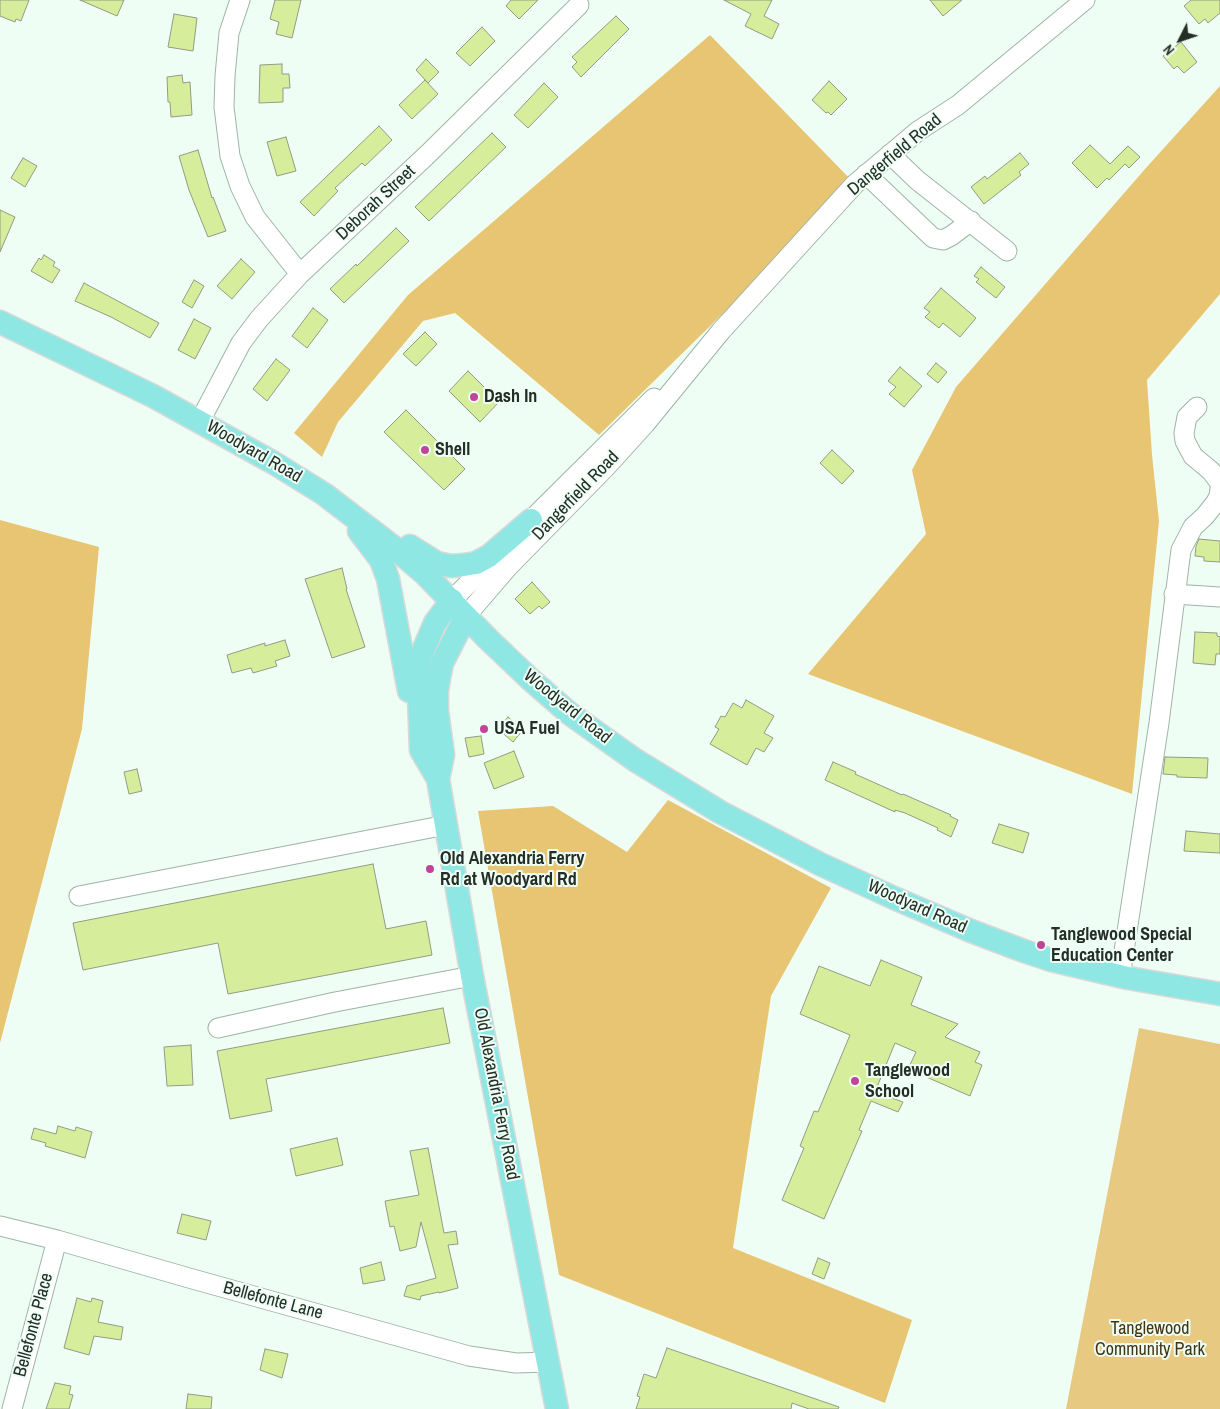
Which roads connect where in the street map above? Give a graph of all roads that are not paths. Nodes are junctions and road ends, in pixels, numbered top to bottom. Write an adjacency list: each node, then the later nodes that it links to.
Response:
1 (240, 0): 8 (street)
2 (1085, 0): 4 (street, Dangerfield Road)
3 (579, 5): 8 (street, Deborah Street)
4 (890, 154): 5 (street, Dangerfield Road); 6 (street)
5 (866, 174): 6 (street); 10 (street, Dangerfield Road)
6 (971, 221): 7 (street)
7 (1007, 251)
8 (300, 274): 12 (street, Deborah Street)
9 (0, 322): 12 (main road, Woodyard Road)
10 (684, 375): 16 (street, Dangerfield Road); 19 (street, Dangerfield Road)
11 (1197, 407): 13 (street)
12 (200, 420): 15 (main road, Woodyard Road)
13 (1220, 482)
14 (1220, 489): 17 (street)
15 (338, 505): 16 (main road); 19 (main road, Woodyard Road); 20 (main road)
16 (531, 520): 19 (street, Dangerfield Road)
17 (1174, 594): 18 (street); 25 (street)
18 (1220, 597)
19 (459, 608): 20 (main road, Old Alexandria Ferry Road); 21 (main road, Old Alexandria Ferry Road); 25 (main road, Woodyard Road)
20 (422, 750): 21 (main road, Old Alexandria Ferry Road)
21 (438, 779): 22 (main road, Old Alexandria Ferry Road)
22 (446, 824): 23 (street); 24 (main road, Old Alexandria Ferry Road)
23 (79, 896)
24 (472, 976): 27 (street); 30 (main road, Old Alexandria Ferry Road)
25 (1120, 976): 26 (main road, Woodyard Road)
26 (1220, 994)
27 (218, 1028)
28 (0, 1226): 29 (street, Bellefonte Lane)
29 (57, 1240): 30 (street, Bellefonte Lane); 31 (street, Bellefonte Place)
30 (549, 1362): 32 (main road, Old Alexandria Ferry Road)
31 (12, 1409)
32 (557, 1409)

